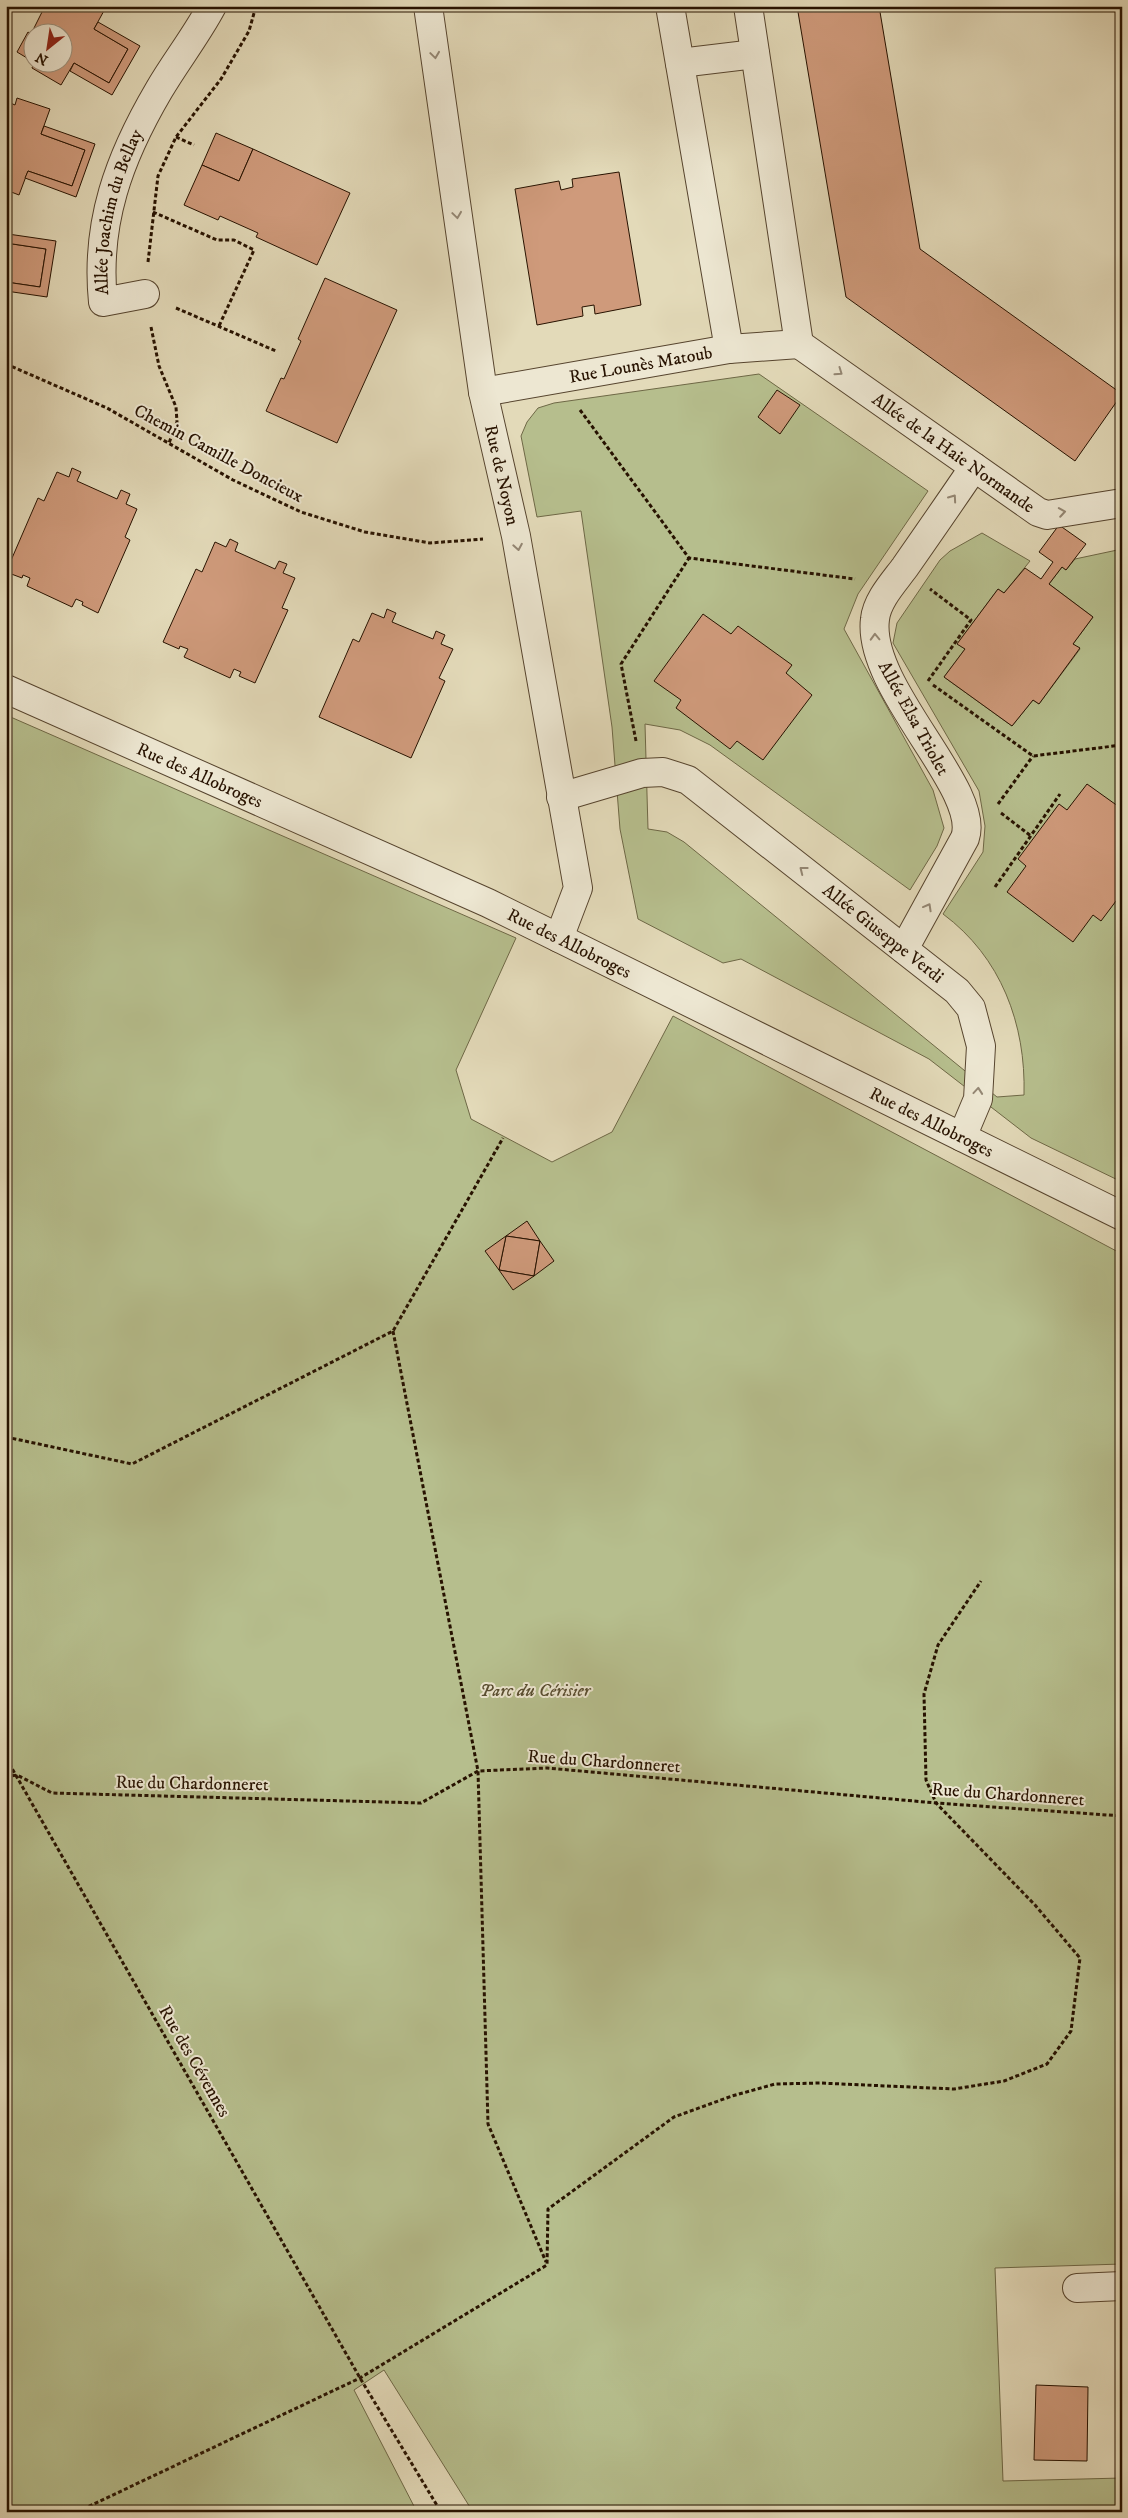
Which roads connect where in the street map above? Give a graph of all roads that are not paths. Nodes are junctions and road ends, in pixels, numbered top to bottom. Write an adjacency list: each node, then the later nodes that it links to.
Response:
1 (212, 6): 7 (street, Allée Joachim du Bellay)
2 (428, 6): 10 (street, Rue de Noyon, one-way to 10)
3 (670, 6): 6 (street)
4 (748, 6): 5 (street)
5 (755, 54): 6 (street); 8 (street)
6 (680, 63): 9 (street)
7 (145, 294)
8 (799, 344): 9 (street, Rue Lounès Matoub); 11 (street, Allée de la Haie Normande, one-way to 11)
9 (729, 349): 10 (street, Rue Lounès Matoub)
10 (483, 392): 14 (street, Rue de Noyon, one-way to 14)
11 (974, 467): 12 (street, Allée de la Haie Normande, one-way to 12); 16 (street, Allée Elsa Triolet, one-way to 11)
12 (1122, 503)
13 (6, 689): 15 (street, Rue des Allobroges)
14 (561, 796): 15 (street, Rue de Noyon); 16 (street, Allée Giuseppe Verdi, one-way to 14)
15 (559, 938): 17 (street, Rue des Allobroges)
16 (904, 949): 17 (street, Allée Giuseppe Verdi, one-way to 16)
17 (962, 1137): 18 (street, Rue des Allobroges)
18 (1122, 1216)
19 (1122, 2286): 20 (street)
20 (1077, 2288)

